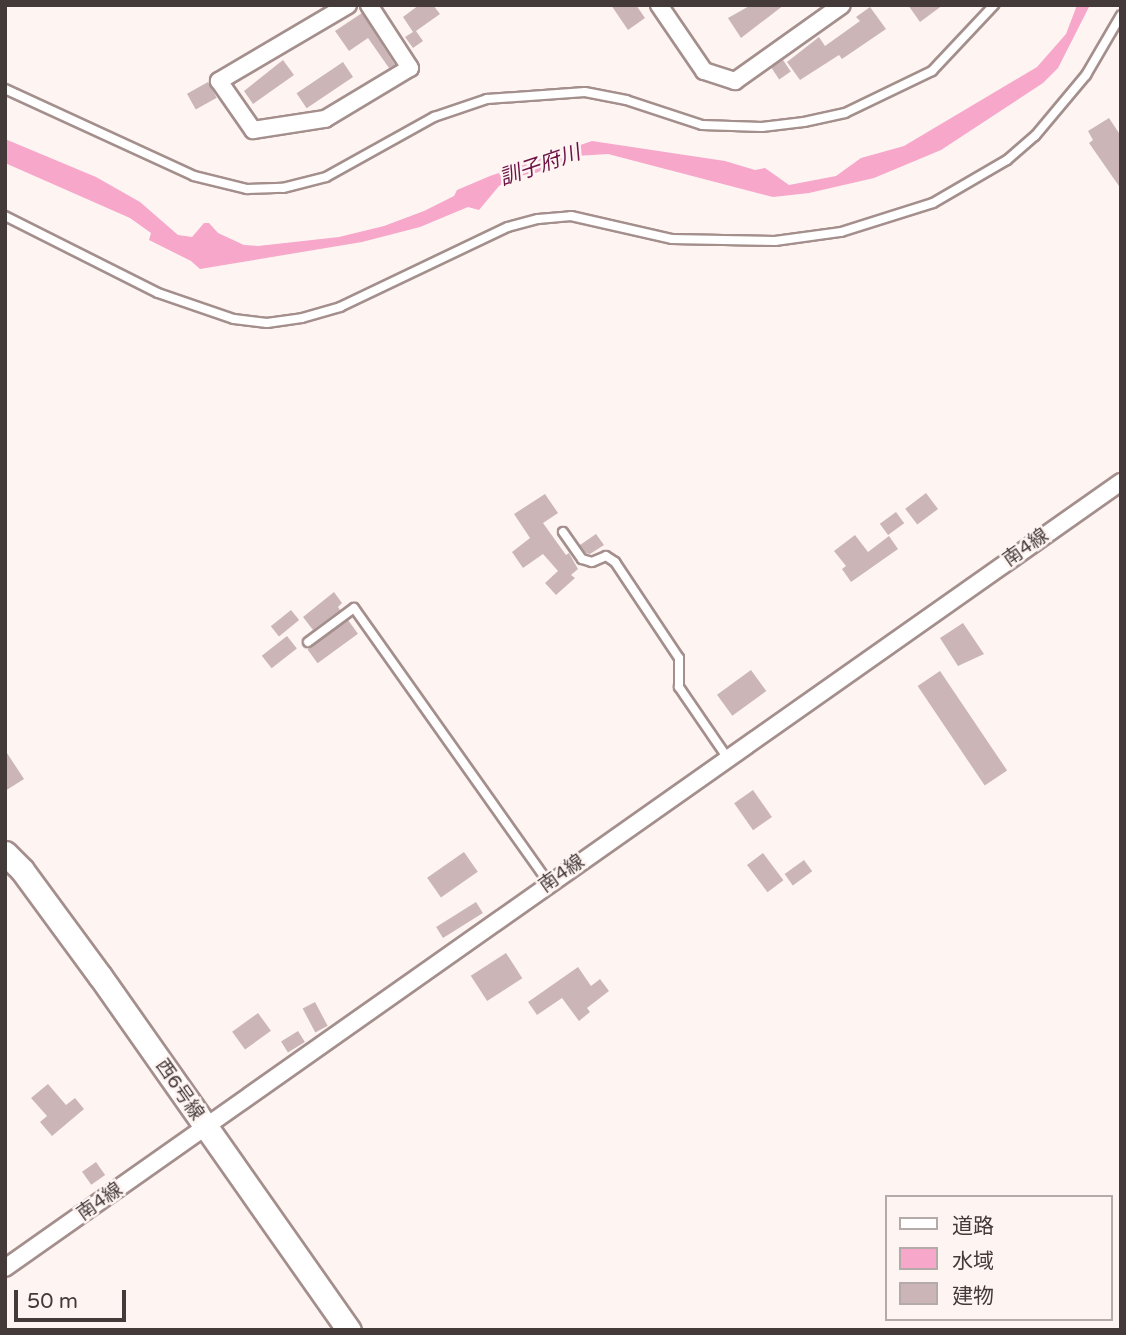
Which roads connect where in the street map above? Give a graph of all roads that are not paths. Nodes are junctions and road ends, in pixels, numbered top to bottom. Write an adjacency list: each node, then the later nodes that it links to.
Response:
1 (348, 5): 2 (street)
2 (369, 5)
3 (842, 5): 5 (street)
4 (994, 5): 7 (lane)
5 (665, 8)
6 (1121, 15): 8 (lane)
7 (5, 89)
8 (5, 216)
9 (1121, 481): 12 (street, 南4線)
10 (563, 532): 12 (lane)
11 (308, 642): 14 (lane)
12 (727, 757): 14 (street, 南4線)
13 (5, 853): 15 (street, 西6号線)
14 (549, 883): 15 (street, 南4線)
15 (206, 1127): 16 (street, 南4線); 17 (street, 西6号線)
16 (5, 1268)
17 (349, 1330)

